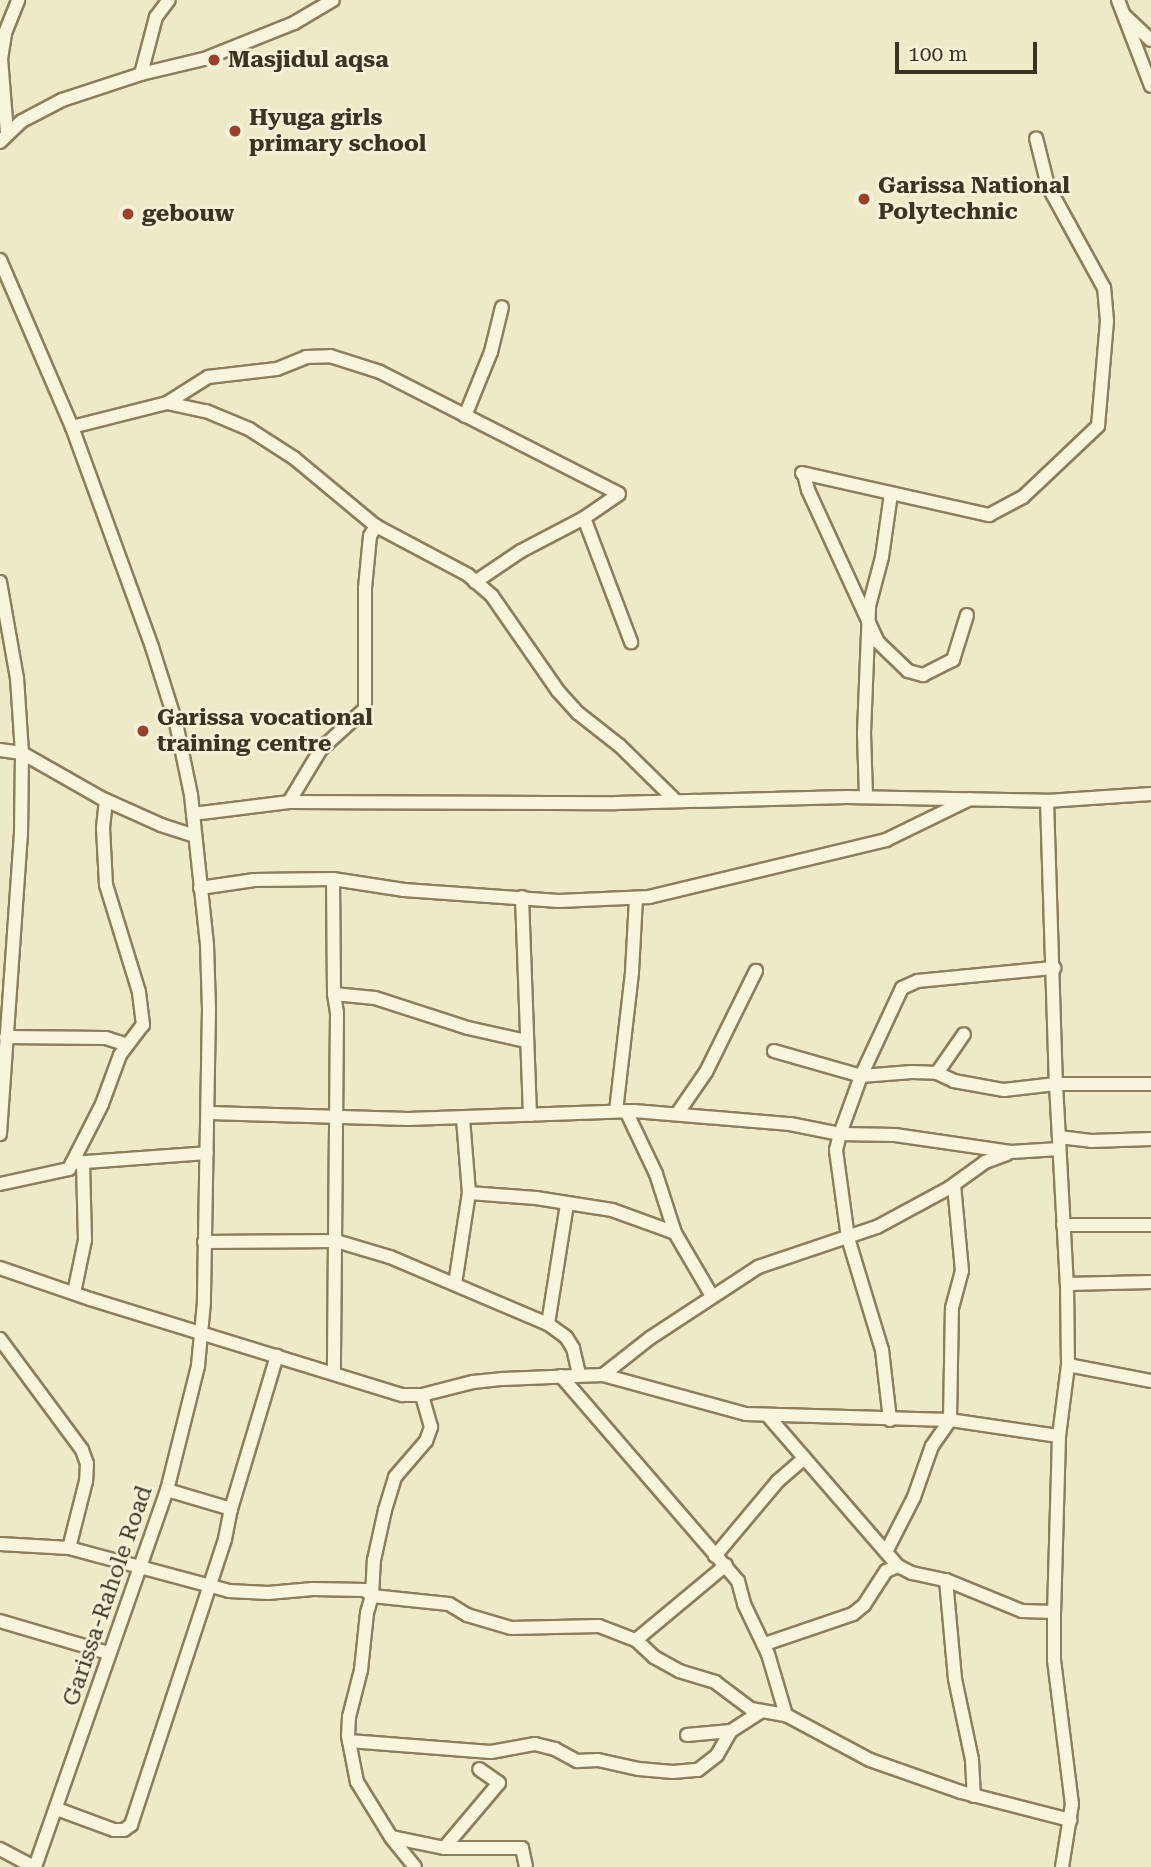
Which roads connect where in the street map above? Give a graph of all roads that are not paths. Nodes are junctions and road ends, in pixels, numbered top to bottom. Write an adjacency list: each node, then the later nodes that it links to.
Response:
1 (18, 0): 9 (street)
2 (169, 0): 7 (street)
3 (333, 0): 7 (street)
4 (1118, 0): 5 (street)
5 (1122, 14): 6 (street); 8 (street)
6 (1151, 40)
7 (141, 74): 9 (street)
8 (1151, 86)
9 (3, 138)
10 (1037, 138): 16 (street)
11 (0, 260): 15 (street, Garissa-Rahole Road)
12 (502, 307): 14 (street)
13 (167, 403): 14 (street); 15 (street); 18 (street)
14 (465, 416): 17 (street)
15 (72, 427): 33 (street, Garissa-Rahole Road)
16 (891, 494): 22 (street); 22 (street)
17 (584, 518): 20 (street); 23 (street)
18 (376, 526): 20 (street); 32 (street)
19 (0, 582): 25 (street)
20 (475, 582): 30 (street)
21 (967, 614): 22 (street)
22 (868, 619): 27 (street)
23 (631, 642)
24 (0, 750): 25 (street)
25 (22, 753): 29 (street); 42 (street)
26 (1151, 794): 31 (street)
27 (866, 797): 28 (street); 30 (street)
28 (970, 799): 31 (street); 38 (street)
29 (106, 800): 34 (street); 46 (street)
30 (675, 800): 32 (street)
31 (1047, 801): 39 (street)
32 (289, 802): 33 (street)
33 (193, 814): 34 (street, Garissa-Rahole Road)
34 (194, 836): 36 (street, Garissa-Rahole Road)
35 (333, 879): 36 (street); 37 (street); 41 (street)
36 (200, 888): 53 (street, Garissa-Rahole Road)
37 (522, 897): 38 (street); 45 (street)
38 (636, 898): 52 (street)
39 (1054, 968): 49 (street); 50 (street)
40 (756, 971): 54 (street)
41 (334, 994): 45 (street); 55 (street)
42 (4, 1014): 44 (street)
43 (964, 1034): 48 (street)
44 (6, 1037): 46 (street); 58 (street)
45 (526, 1041): 56 (street)
46 (127, 1045): 64 (street)
47 (774, 1051): 49 (street)
48 (937, 1073): 49 (street); 50 (street)
49 (861, 1076): 59 (street)
50 (1056, 1084): 51 (street); 61 (street)
51 (1151, 1084)
52 (621, 1111): 54 (street); 56 (street); 71 (street)
53 (209, 1113): 55 (street); 62 (street, Garissa-Rahole Road)
54 (677, 1114): 59 (street)
55 (334, 1115): 57 (street); 73 (street)
56 (530, 1115): 57 (street)
57 (463, 1118): 67 (street)
58 (0, 1134)
59 (840, 1134): 63 (street); 72 (street)
60 (1151, 1139): 61 (street)
61 (1059, 1143): 63 (street); 69 (street)
62 (207, 1153): 64 (street); 74 (street, Garissa-Rahole Road)
63 (1012, 1153): 66 (street)
64 (78, 1163): 65 (street); 79 (street)
65 (0, 1184)
66 (954, 1185): 72 (street); 94 (street)
67 (469, 1193): 68 (street); 77 (street)
68 (567, 1204): 71 (street); 81 (street)
69 (1063, 1225): 70 (street); 78 (street)
70 (1151, 1225)
71 (675, 1233): 80 (street)
72 (848, 1238): 80 (street); 93 (street)
73 (336, 1241): 74 (street); 77 (street); 86 (street)
74 (204, 1242): 82 (street, Garissa-Rahole Road)
75 (0, 1268): 79 (street)
76 (1151, 1282): 78 (street)
77 (456, 1284): 81 (street)
78 (1067, 1284): 85 (street)
79 (74, 1293): 82 (street)
80 (712, 1296): 89 (street)
81 (548, 1324): 87 (street)
82 (202, 1334): 84 (street); 97 (street, Garissa-Rahole Road)
83 (0, 1339): 100 (street)
84 (277, 1356): 86 (street); 98 (street)
85 (1068, 1365): 90 (street); 95 (street)
86 (334, 1373): 91 (street)
87 (579, 1374): 88 (street); 89 (street)
88 (561, 1376): 91 (street); 102 (street)
89 (603, 1376): 92 (street)
90 (1151, 1381)
91 (422, 1395): 108 (street)
92 (768, 1416): 93 (street); 96 (street)
93 (890, 1420): 94 (street)
94 (950, 1420): 95 (street); 101 (street)
95 (1059, 1436): 109 (street)
96 (804, 1458): 101 (street); 102 (street)
97 (167, 1490): 98 (street); 103 (street, Garissa-Rahole Road)
98 (231, 1509): 107 (street)
99 (0, 1544): 100 (street)
100 (69, 1548): 103 (street)
101 (887, 1550): 105 (street)
102 (715, 1556): 104 (street)
103 (140, 1565): 107 (street); 113 (street, Garissa-Rahole Road)
104 (726, 1565): 111 (street); 112 (street)
105 (898, 1566): 106 (street); 112 (street)
106 (946, 1580): 109 (street); 120 (street)
107 (208, 1585): 108 (street); 121 (street)
108 (372, 1597): 111 (street); 118 (street)
109 (1054, 1612): 122 (street)
110 (0, 1621): 113 (street)
111 (636, 1640): 114 (street)
112 (765, 1644): 115 (street)
113 (109, 1653): 121 (street, Garissa-Rahole Road)
114 (762, 1712): 115 (street); 116 (street)
115 (786, 1715): 120 (street)
116 (732, 1731): 117 (street); 118 (street)
117 (687, 1735)
118 (349, 1741): 123 (street)
119 (479, 1769): 124 (street)
120 (974, 1796): 122 (street)
121 (57, 1809): 126 (street, Garissa-Rahole Road)
122 (1070, 1820): 129 (street)
123 (391, 1837): 124 (street); 127 (street)
124 (444, 1847): 128 (street)
125 (0, 1850): 126 (street)
126 (34, 1867)
127 (415, 1867)
128 (526, 1867)
129 (1062, 1867)

